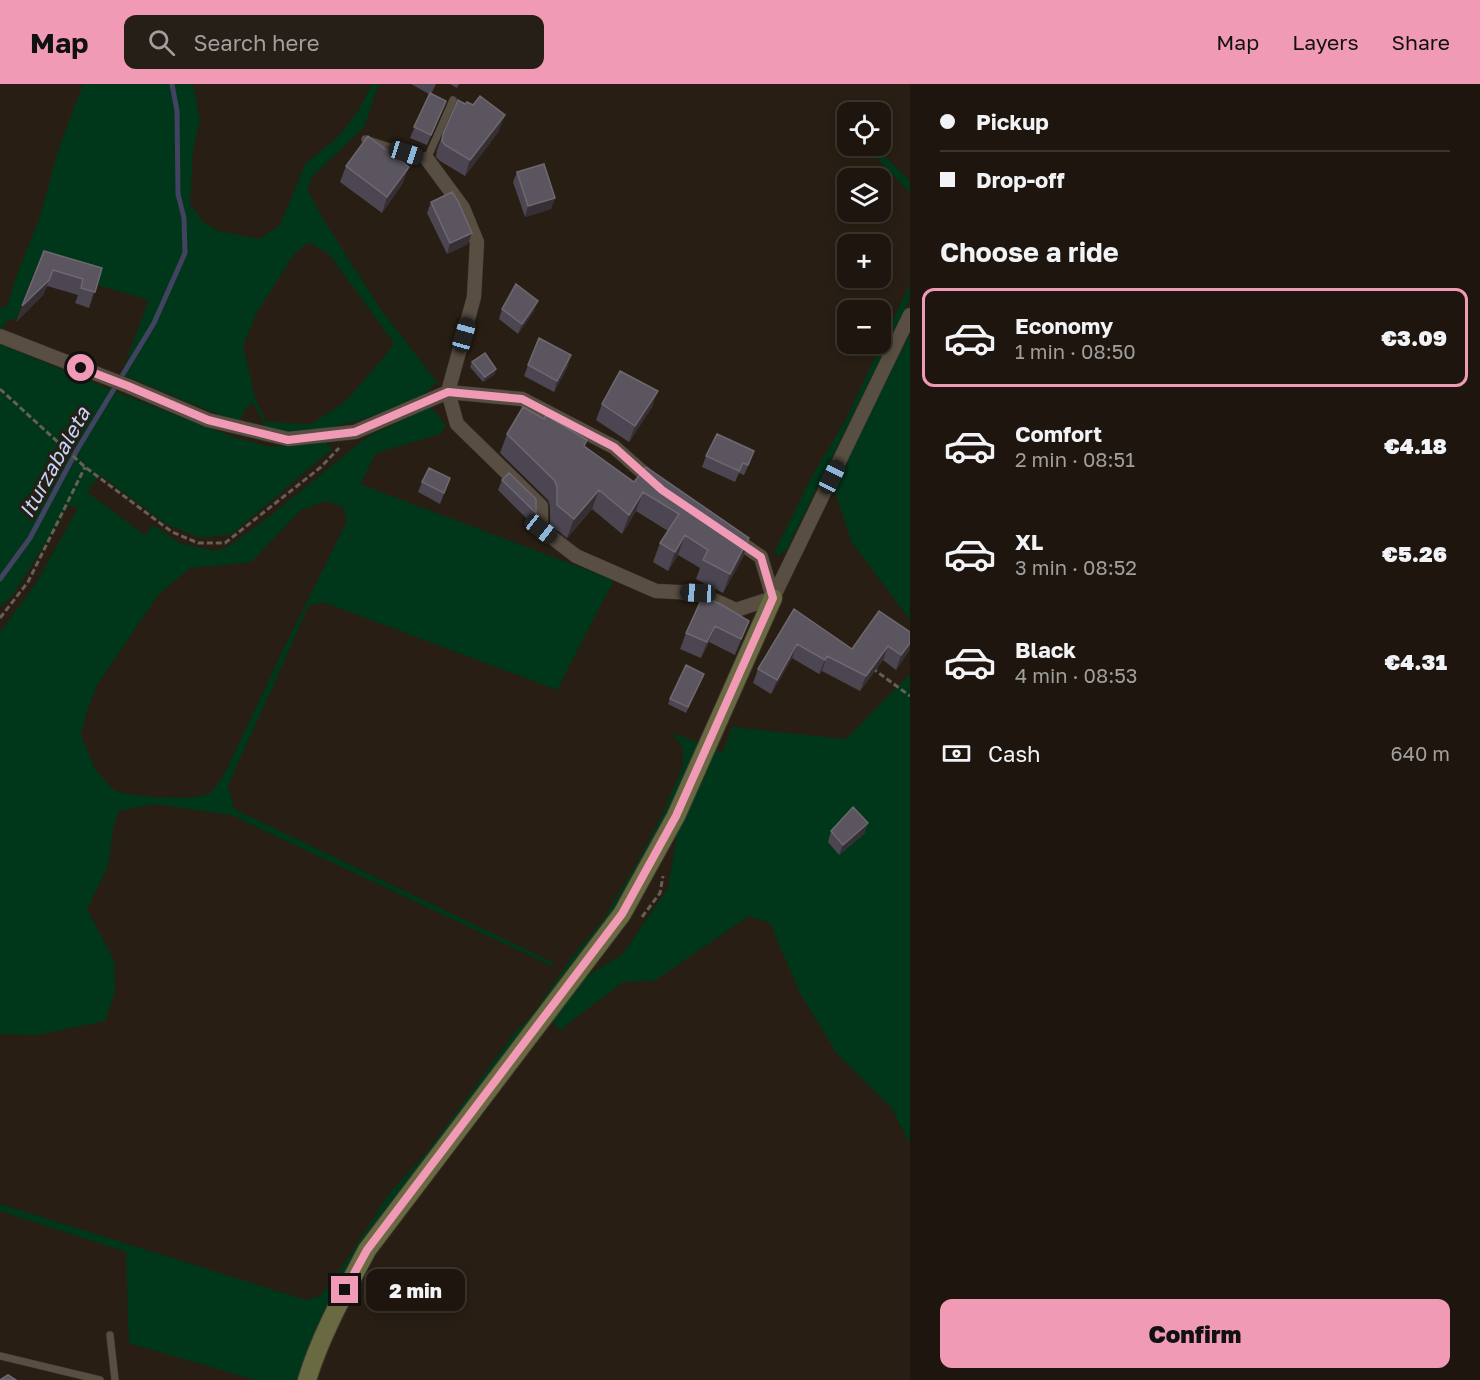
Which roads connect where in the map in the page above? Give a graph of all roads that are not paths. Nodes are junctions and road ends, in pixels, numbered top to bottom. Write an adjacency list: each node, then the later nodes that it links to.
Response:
1 (453, 100): 3 (lane)
2 (365, 140): 3 (lane)
3 (427, 159): 6 (street)
4 (910, 315): 9 (street)
5 (0, 336): 6 (street)
6 (448, 392): 7 (street); 9 (street)
7 (662, 490)
8 (721, 530): 9 (street)
9 (773, 598): 15 (street)
10 (110, 1335): 14 (lane)
11 (0, 1356): 12 (lane)
12 (70, 1376): 13 (lane)
13 (100, 1380)
14 (115, 1380)
15 (307, 1380)

